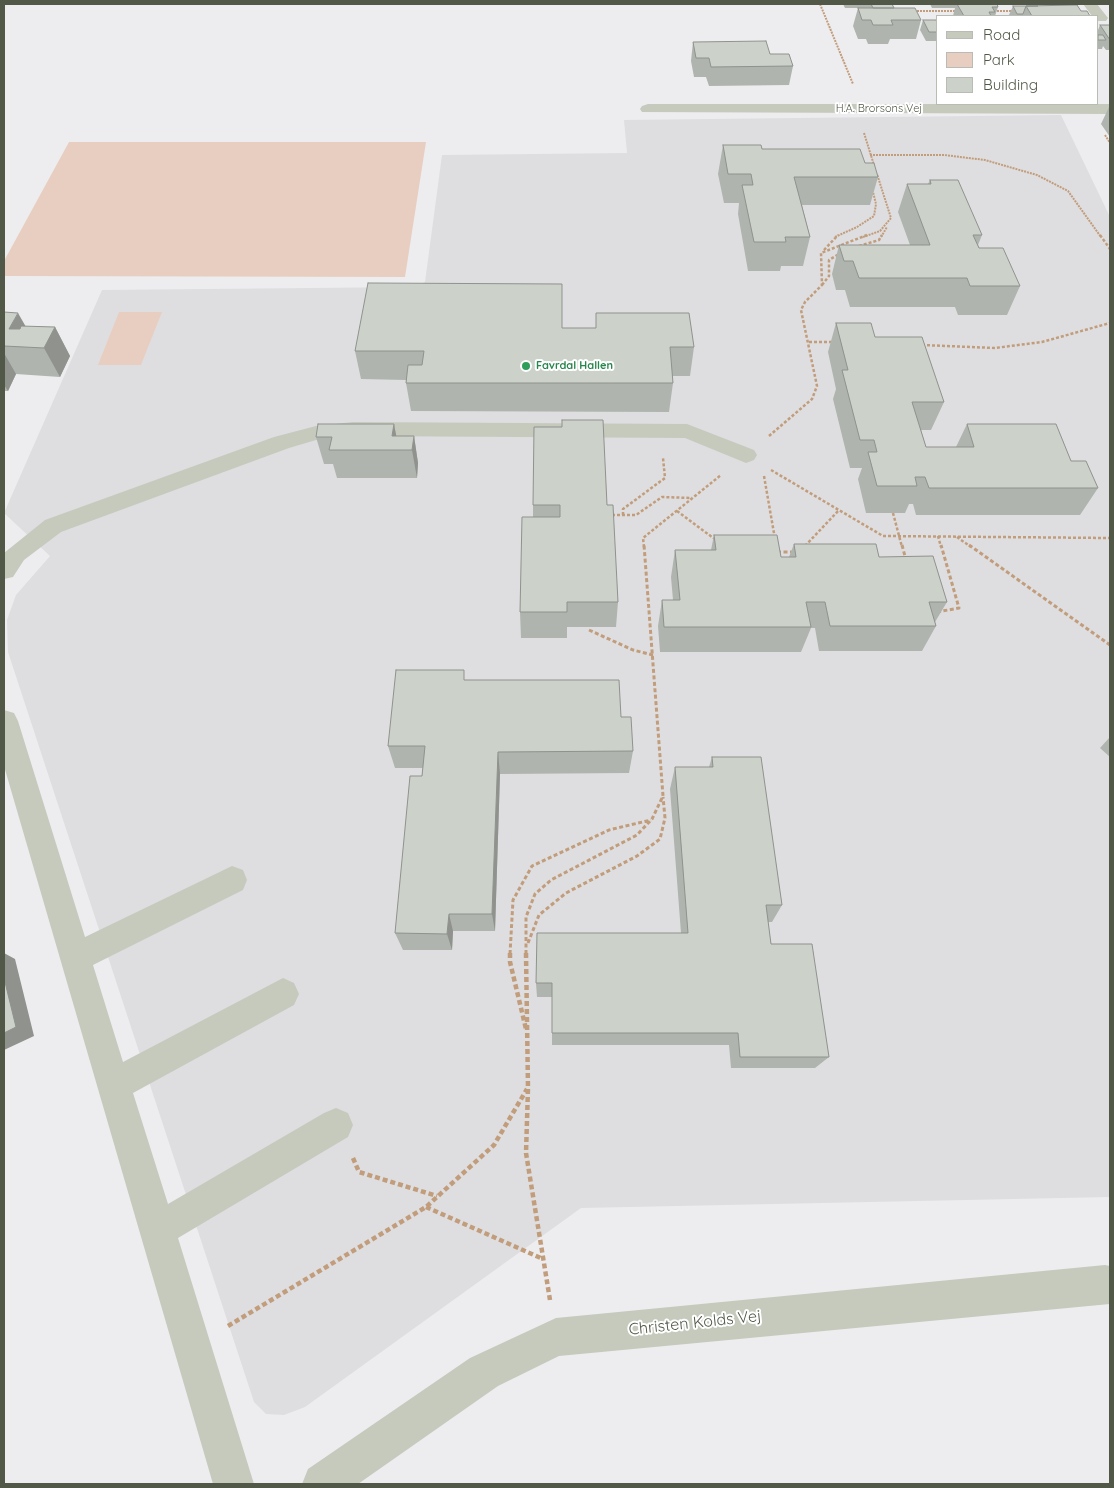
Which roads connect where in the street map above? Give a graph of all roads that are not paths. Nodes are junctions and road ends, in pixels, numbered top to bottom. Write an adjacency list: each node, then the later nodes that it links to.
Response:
1 (1090, 4): 2 (street)
2 (1098, 15)
3 (648, 109): 4 (street, H.A. Brorsons Vej)
4 (1110, 109)
5 (754, 460): 6 (street)
6 (8, 557)
7 (4, 721): 9 (street)
8 (232, 880): 9 (street)
9 (75, 958): 11 (street)
10 (283, 994): 11 (street)
11 (114, 1086): 13 (street)
12 (336, 1124): 13 (street)
13 (158, 1230): 15 (street)
14 (1110, 1285): 16 (street, Christen Kolds Vej)
15 (234, 1484)
16 (322, 1484)

